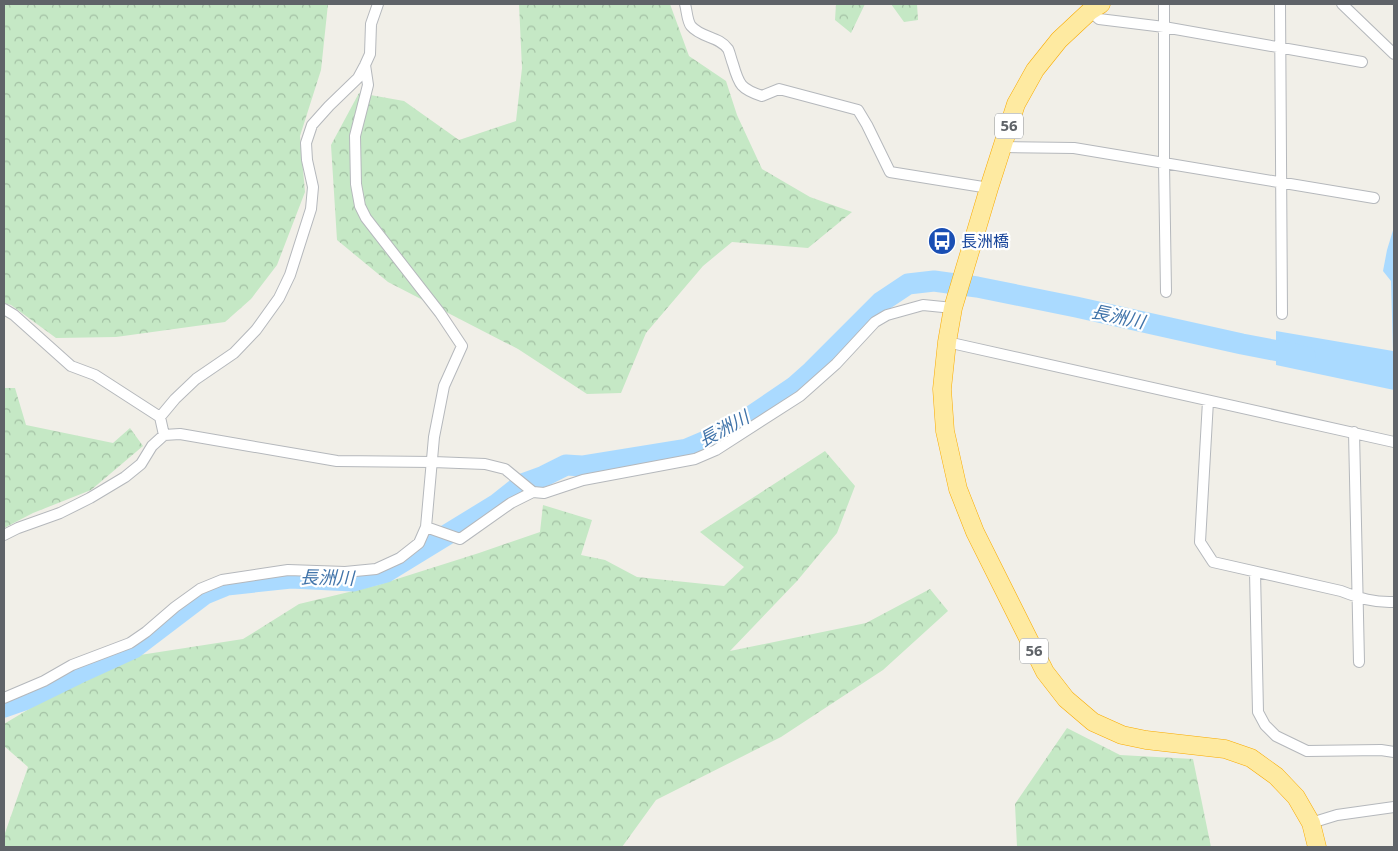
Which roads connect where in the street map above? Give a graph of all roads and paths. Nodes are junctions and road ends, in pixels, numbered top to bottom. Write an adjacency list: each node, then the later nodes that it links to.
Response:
1 (378, 4): 11 (street)
2 (685, 4): 15 (street)
3 (1164, 4): 7 (street)
4 (1280, 4): 8 (street)
5 (1342, 4): 9 (street)
6 (1096, 7): 7 (street); 12 (highway, 56)
7 (1164, 27): 8 (street); 13 (street)
8 (1280, 47): 10 (street); 14 (street)
9 (1394, 54)
10 (1362, 62)
11 (365, 65): 23 (street); 27 (street)
12 (1002, 147): 13 (street); 15 (highway, 56)
13 (1164, 163): 14 (street); 17 (street)
14 (1281, 183): 16 (street); 20 (street)
15 (988, 188): 18 (highway, 56)
16 (1374, 198)
17 (1166, 292)
18 (955, 304): 21 (highway, 56); 28 (street)
19 (4, 309): 23 (street)
20 (1282, 314)
21 (947, 342): 22 (street); 38 (highway, 56)
22 (1208, 401): 24 (street); 31 (street)
23 (160, 417): 25 (street)
24 (1354, 432): 26 (street); 32 (street)
25 (164, 435): 27 (street); 30 (street)
26 (1394, 442)
27 (433, 462): 28 (street); 29 (street)
28 (533, 492): 29 (street)
29 (426, 526): 35 (street)
30 (4, 535)
31 (1255, 572): 32 (street); 36 (street)
32 (1358, 598): 33 (street); 34 (street)
33 (1394, 602)
34 (1359, 662)
35 (4, 698)
36 (1394, 752)
37 (1394, 808): 38 (street)
38 (1311, 823): 39 (highway, 56)
39 (1317, 847)

